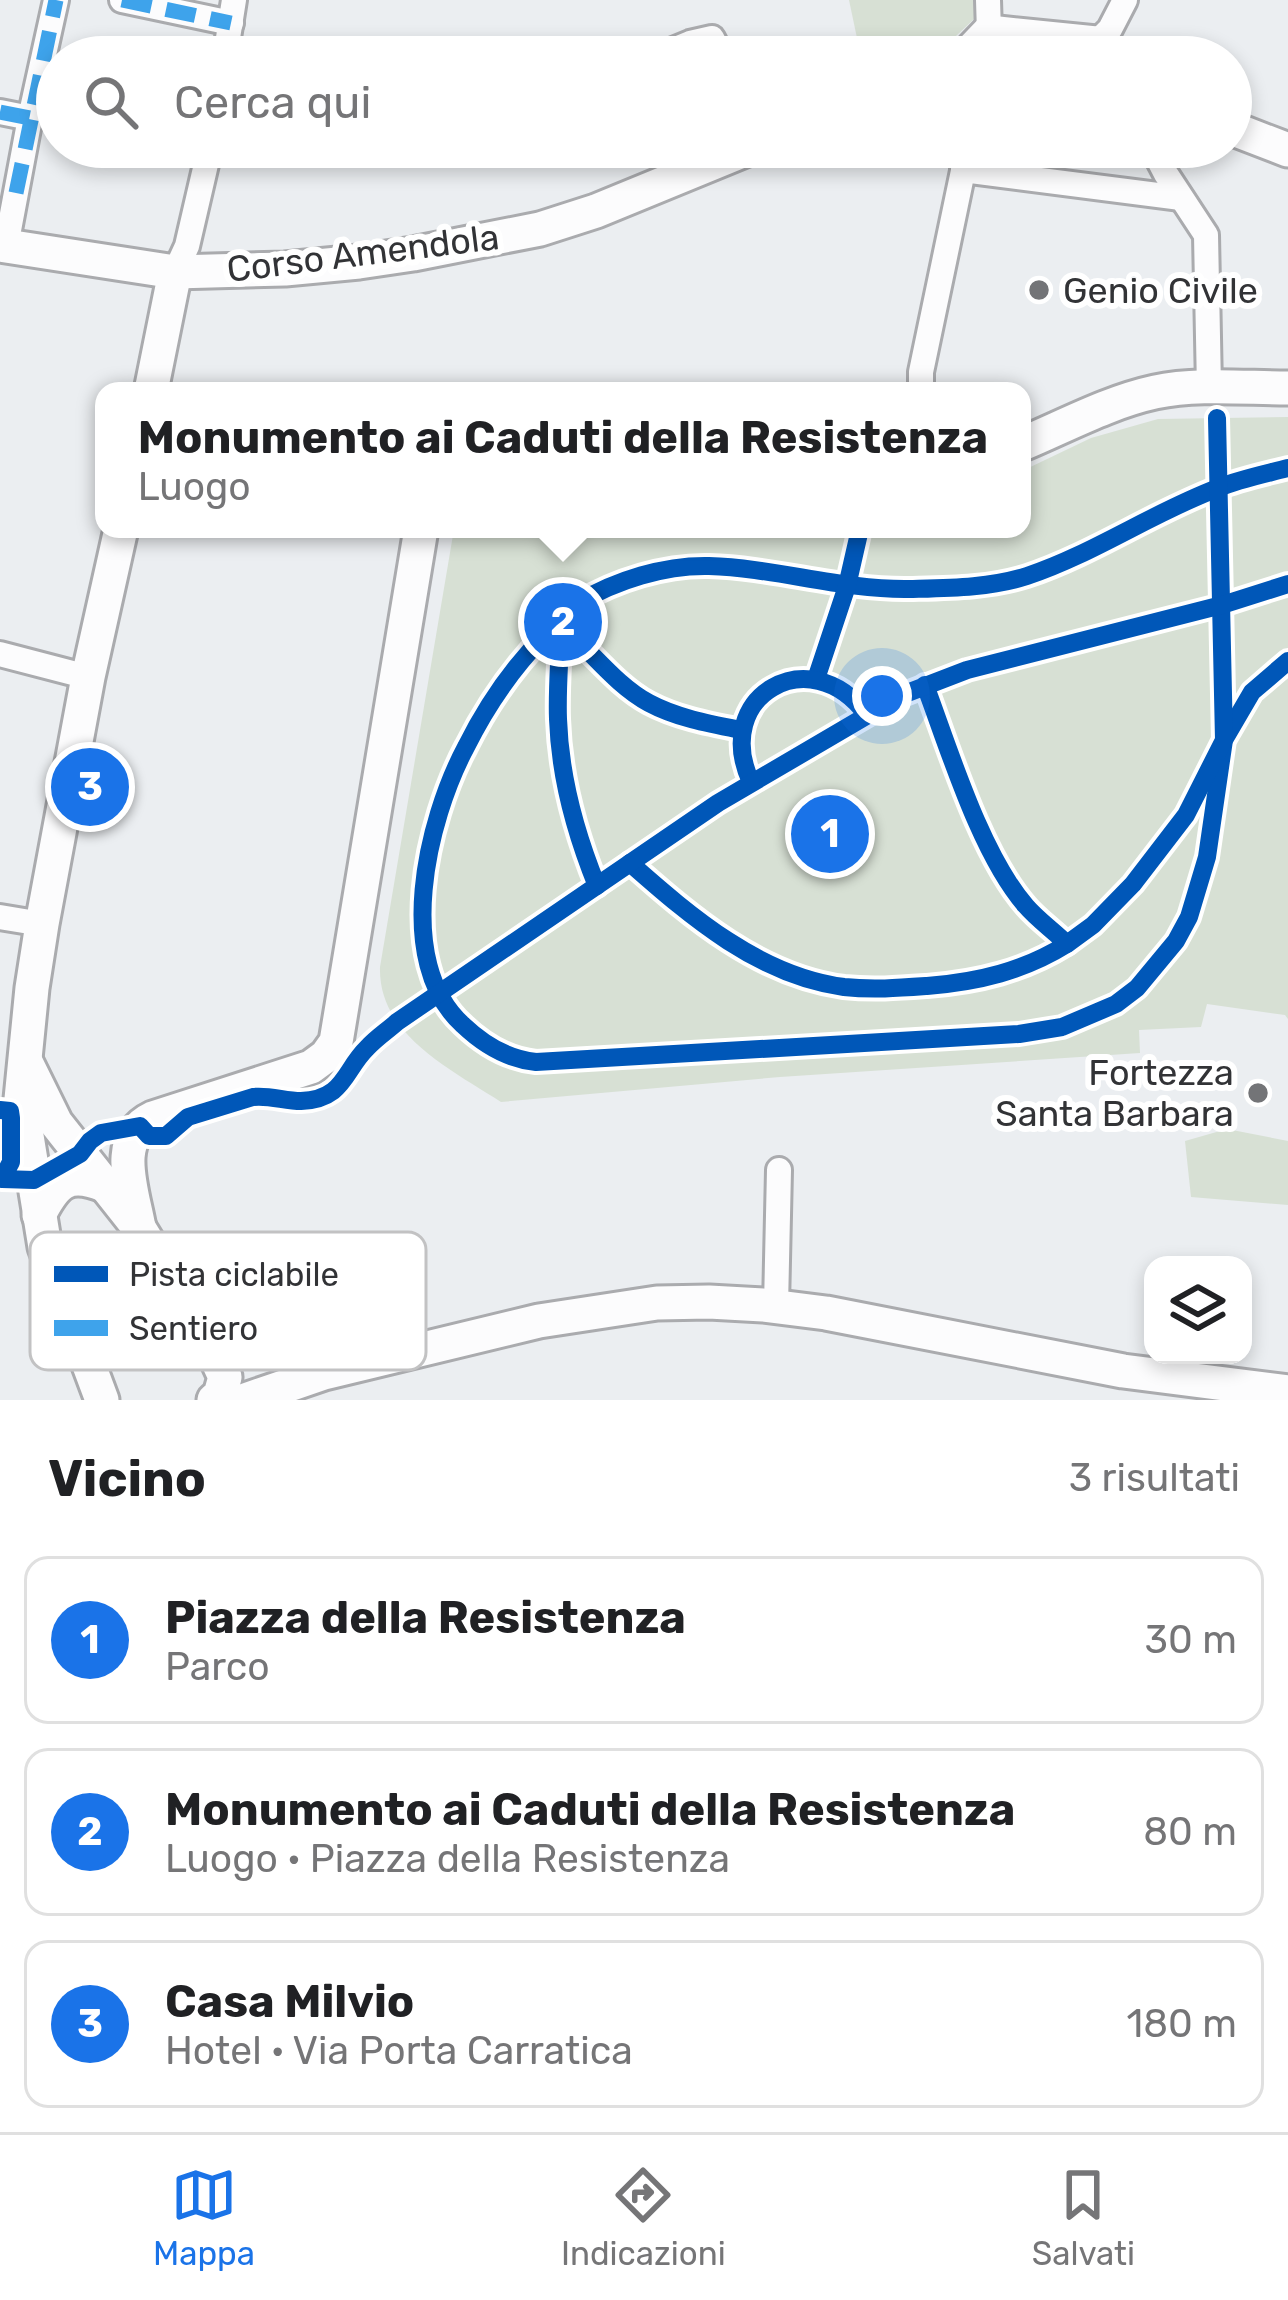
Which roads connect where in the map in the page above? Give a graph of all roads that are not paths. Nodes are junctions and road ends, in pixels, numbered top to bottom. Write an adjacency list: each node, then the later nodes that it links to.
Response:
1 (56, 0): 6 (street)
2 (122, 0): 4 (street)
3 (1125, 0): 8 (street)
4 (233, 12)
5 (987, 30): 7 (street)
6 (48, 36)
7 (1021, 36)
8 (1107, 36)
9 (36, 91): 11 (street)
10 (0, 112): 11 (street)
11 (30, 118): 20 (street)
12 (1252, 136): 13 (street)
13 (1288, 150)
14 (206, 168): 21 (street)
15 (701, 168): 21 (street, Corso Amendola)
16 (964, 168): 23 (street)
17 (1016, 168): 19 (street)
18 (1164, 168): 19 (street)
19 (1181, 198): 24 (street)
20 (3, 245): 21 (street, Corso Amendola)
21 (175, 272): 22 (street)
22 (157, 382)
23 (921, 382)
24 (1209, 388): 25 (street); 26 (street)
25 (1288, 388)
26 (1031, 440)
27 (119, 538): 30 (street)
28 (420, 538): 38 (street)
29 (0, 654): 30 (street)
30 (88, 677): 32 (street)
31 (0, 917): 32 (street)
32 (43, 925): 33 (street)
33 (25, 1060): 34 (street); 36 (street)
34 (10, 1097): 37 (street)
35 (779, 1170): 41 (street)
36 (104, 1185): 37 (street); 38 (street)
37 (39, 1215): 39 (street)
38 (139, 1228): 40 (street)
39 (43, 1232)
40 (141, 1232)
41 (776, 1306): 42 (street); 47 (street)
42 (426, 1348)
43 (91, 1370): 48 (street)
44 (222, 1370): 49 (street)
45 (232, 1370): 50 (street)
46 (336, 1370): 50 (street)
47 (1288, 1392)
48 (102, 1400)
49 (214, 1400)
50 (246, 1400)

